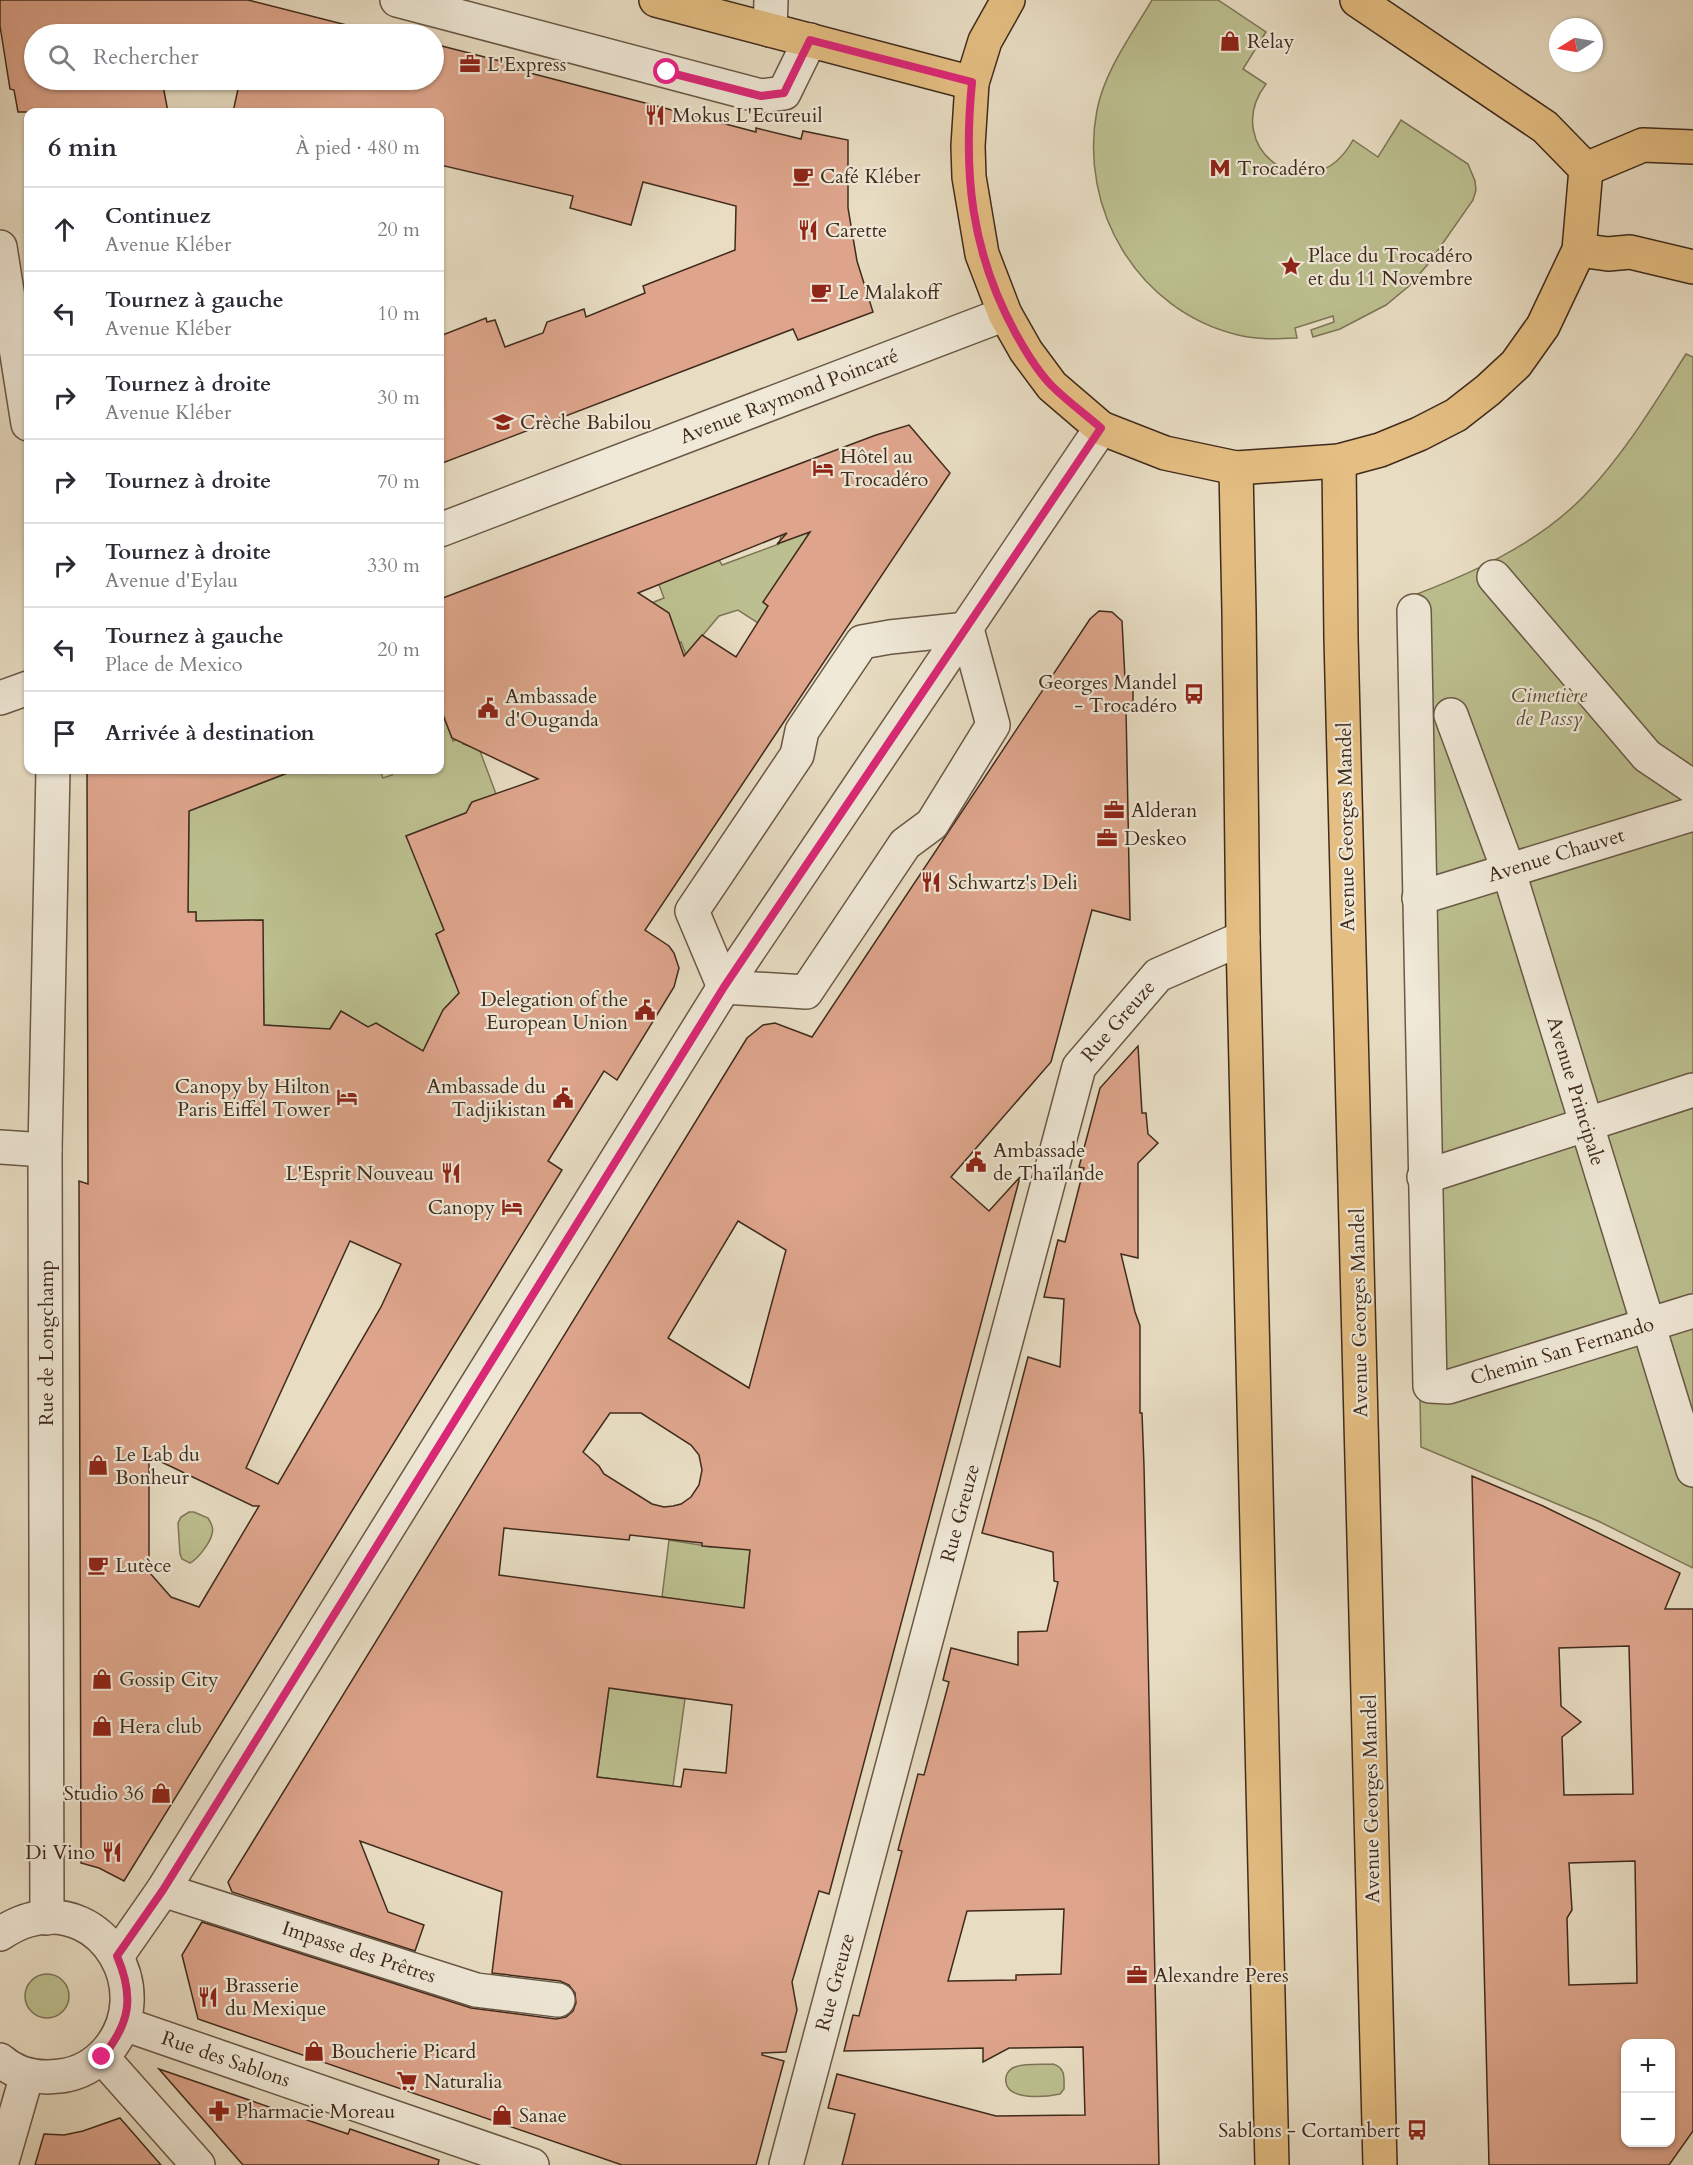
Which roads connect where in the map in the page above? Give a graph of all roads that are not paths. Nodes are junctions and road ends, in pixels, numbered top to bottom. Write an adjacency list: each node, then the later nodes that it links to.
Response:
1 (397, 0): 6 (street)
2 (656, 0): 5 (main road)
3 (1008, 0): 7 (main road)
4 (1357, 0): 9 (main road)
5 (770, 15): 6 (main road)
6 (810, 40): 7 (main road)
7 (972, 82): 13 (main road)
8 (1693, 147): 9 (main road)
9 (1586, 169): 11 (main road)
10 (0, 247): 14 (street)
11 (1579, 250): 12 (main road); 16 (main road)
12 (1693, 267)
13 (1005, 314): 15 (main road); 18 (street, Avenue Raymond Poincaré)
14 (24, 399)
15 (1101, 428): 17 (main road); 21 (street)
16 (1339, 461): 17 (main road); 57 (main road, Avenue Georges Mandel)
17 (1236, 468): 34 (main road)
18 (444, 528)
19 (1494, 577): 29 (street)
20 (1414, 611): 33 (street)
21 (967, 629): 22 (street); 25 (street); 35 (street)
22 (890, 636): 27 (street); 35 (street)
23 (24, 689): 24 (street)
24 (0, 698)
25 (988, 704): 30 (street); 35 (street)
26 (1451, 714): 32 (street, Avenue Principale)
27 (822, 738)
28 (53, 774): 39 (street, Rue de Longchamp)
29 (1693, 787)
30 (920, 807)
31 (1693, 814): 32 (street, Avenue Chauvet)
32 (1508, 869): 33 (street, Avenue Chauvet); 37 (street, Avenue Principale)
33 (1419, 898): 40 (street)
34 (1243, 938): 55 (street, Rue Greuze); 56 (main road)
35 (724, 987): 44 (street)
36 (1693, 1090): 37 (street)
37 (1586, 1126): 40 (street); 42 (street, Avenue Principale)
38 (0, 1147): 39 (street)
39 (45, 1150): 45 (street, Rue de Longchamp)
40 (1424, 1177): 42 (street, Chemin San Fernando)
41 (1693, 1311): 42 (street, Chemin San Fernando)
42 (1649, 1324): 43 (street, Avenue Principale)
43 (1693, 1470)
44 (163, 1890): 47 (street); 48 (street, Impasse des Prêtres)
45 (47, 1918): 46 (street); 47 (street)
46 (0, 1934)
47 (117, 1956): 49 (street)
48 (558, 2000)
49 (124, 2024): 50 (street); 54 (street, Rue des Sablons)
50 (102, 2057): 51 (street); 53 (street)
51 (14, 2068): 52 (street)
52 (1, 2165)
53 (198, 2165)
54 (532, 2165)
55 (786, 2165)
56 (1272, 2165)
57 (1380, 2165)

